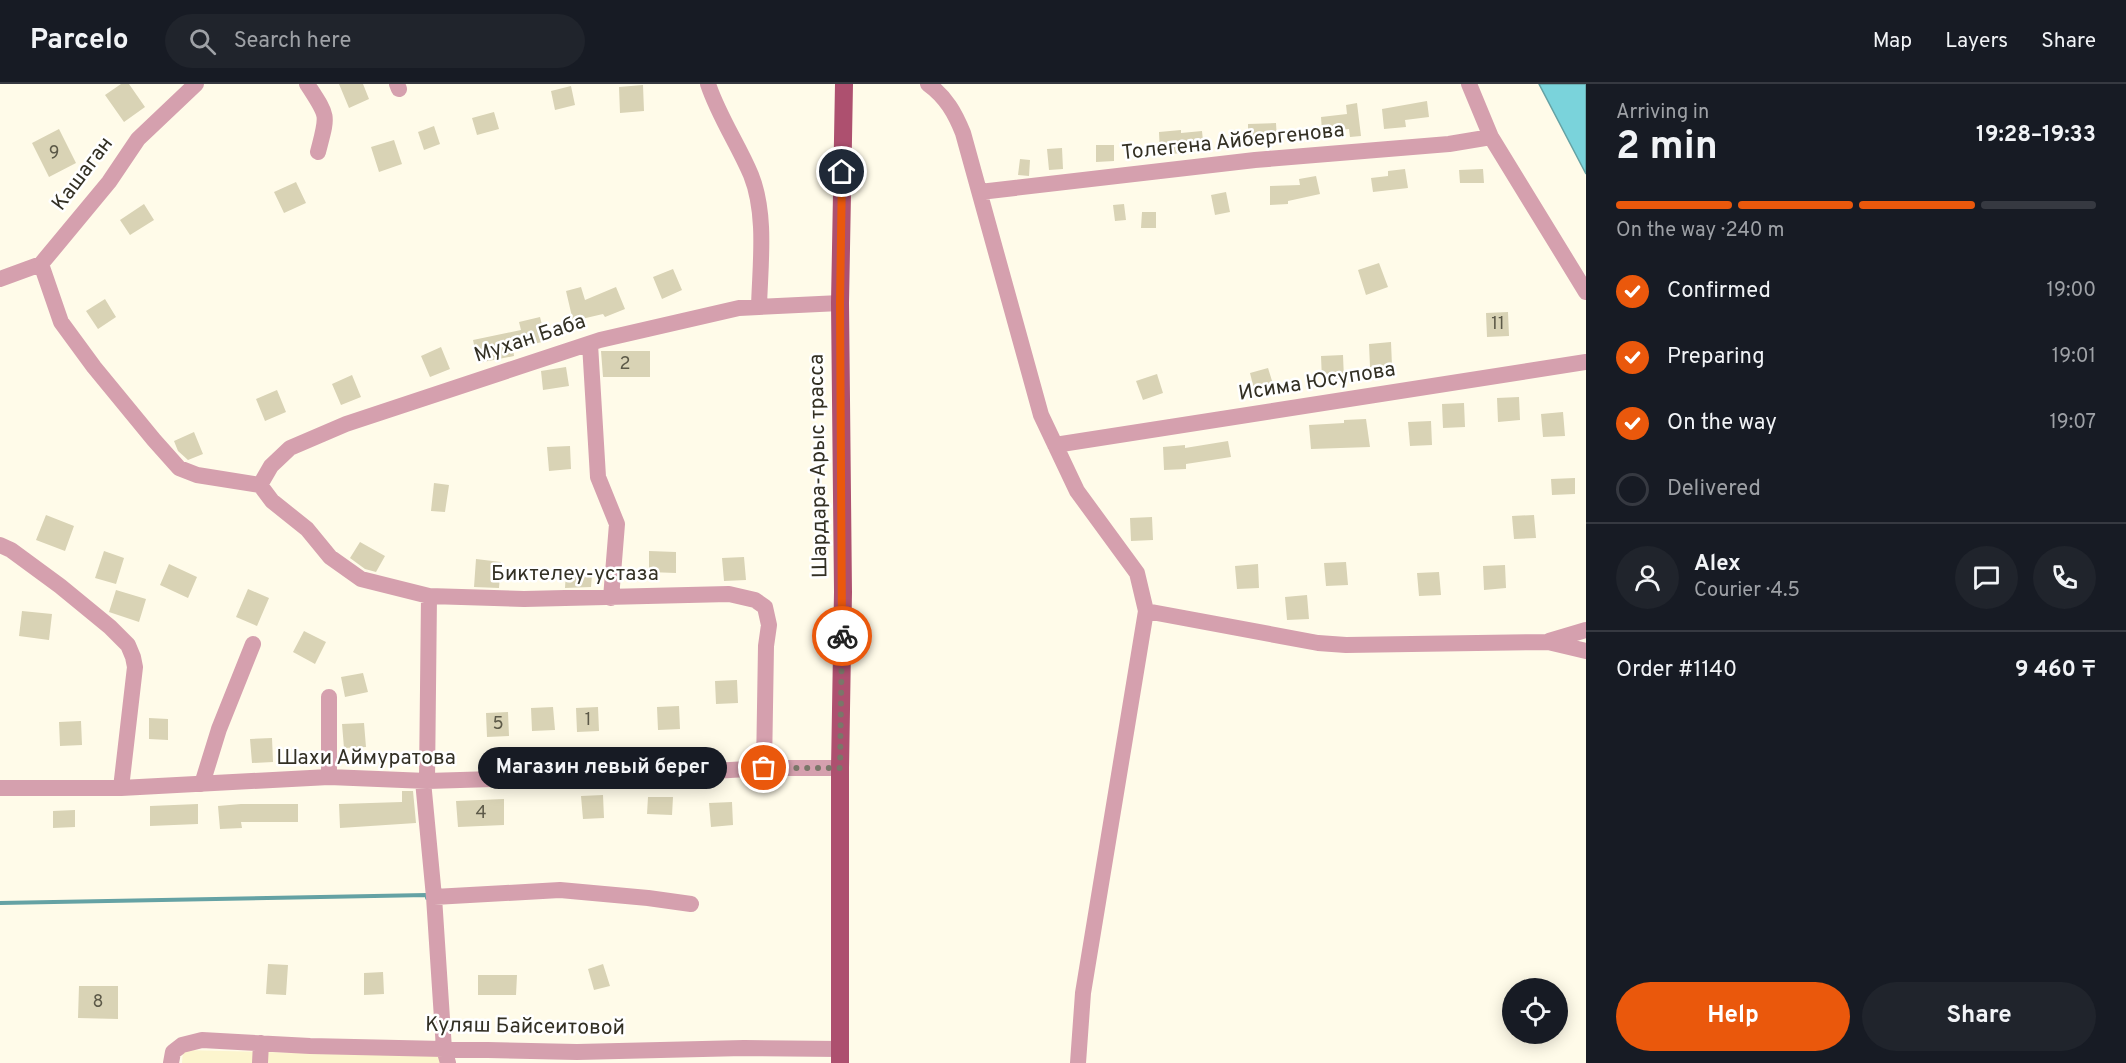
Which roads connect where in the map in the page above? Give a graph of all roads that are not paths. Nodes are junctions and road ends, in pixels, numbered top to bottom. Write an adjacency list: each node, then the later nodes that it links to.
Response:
1 (196, 84): 10 (street, Кашаган)
2 (308, 84): 8 (street)
3 (708, 84): 14 (street)
4 (844, 84): 13 (main road, Шардара-Арыс трасса)
5 (928, 84): 9 (street)
6 (1469, 84): 7 (street)
7 (1491, 137): 9 (street, Толегена Айбергенова); 12 (street)
8 (318, 152)
9 (980, 192): 17 (street)
10 (41, 264): 11 (street); 18 (street)
11 (0, 279)
12 (1586, 292)
13 (840, 303): 14 (street, Мухан Баба); 29 (main road, Шардара-Арыс трасса)
14 (759, 308): 15 (street, Мухан Баба)
15 (590, 344): 18 (street, Мухан Баба); 21 (street)
16 (1586, 362): 17 (street, Исима Юсупова)
17 (1055, 445): 22 (street)
18 (260, 485): 20 (street, Биктелеу-устаза)
19 (0, 545): 34 (street)
20 (429, 596): 21 (street, Биктелеу-устаза); 31 (street)
21 (611, 598): 28 (street, Биктелеу-устаза)
22 (1146, 611): 24 (street); 44 (street)
23 (1586, 630): 24 (street)
24 (1548, 642): 26 (street)
25 (253, 644): 32 (street)
26 (1586, 651)
27 (329, 697): 30 (street)
28 (764, 768): 29 (street, Шахи Аймуратова); 31 (street, Шахи Аймуратова)
29 (840, 768): 40 (main road, Шардара-Арыс трасса)
30 (329, 777): 31 (street, Шахи Аймуратова); 32 (street, Шахи Аймуратова)
31 (425, 781): 35 (street)
32 (202, 784): 34 (street, Шахи Аймуратова)
33 (0, 788): 34 (street, Шахи Аймуратова)
34 (121, 788)
35 (434, 897): 36 (street); 39 (street)
36 (691, 904)
37 (261, 1043): 39 (street, Куляш Байсеитовой); 41 (street, Куляш Байсеитовой); 42 (street)
38 (744, 1048): 39 (street, Куляш Байсеитовой); 40 (street, Куляш Байсеитовой); 43 (street)
39 (446, 1056)
40 (840, 1056)
41 (171, 1063)
42 (260, 1063)
43 (731, 1063)
44 (1078, 1063)

